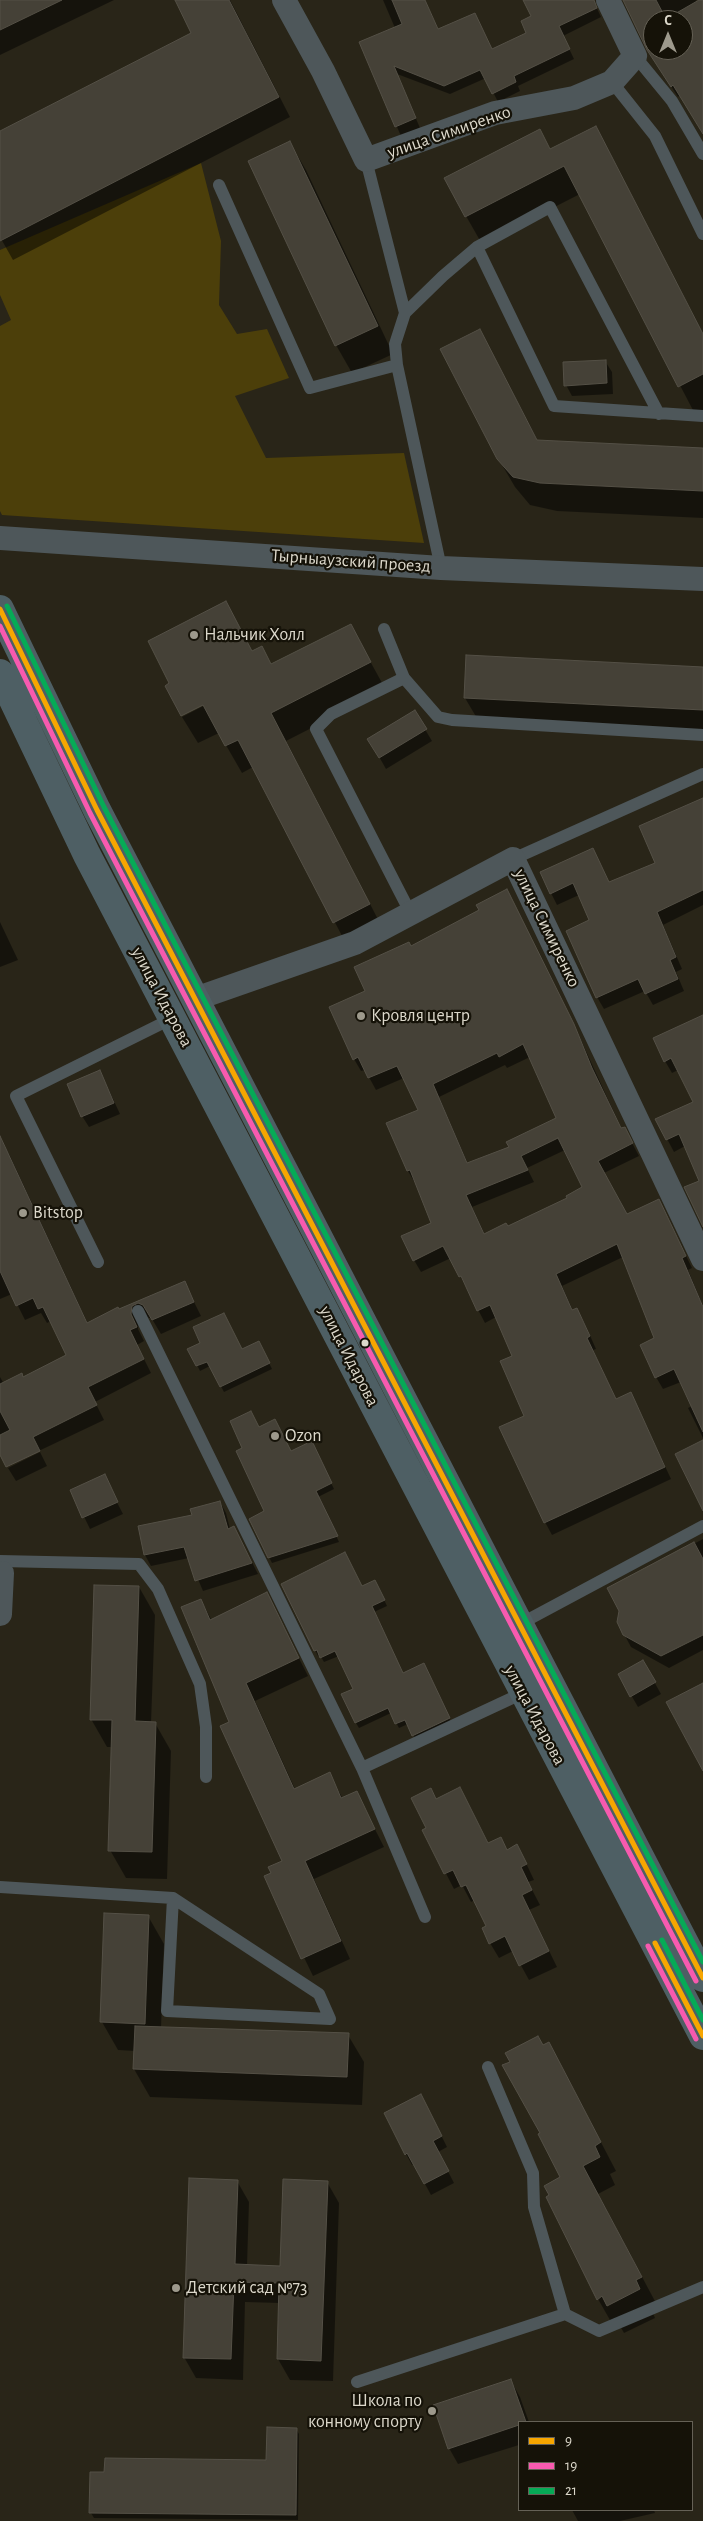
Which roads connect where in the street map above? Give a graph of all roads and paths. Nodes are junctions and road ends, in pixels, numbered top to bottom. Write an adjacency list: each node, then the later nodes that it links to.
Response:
1 (284, 0): 6 (street, улица Симиренко)
2 (608, 0): 3 (street)
3 (635, 56): 4 (street, улица Симиренко); 5 (lane)
4 (612, 82): 6 (street, улица Симиренко); 8 (lane)
5 (703, 154)
6 (366, 160): 10 (lane)
7 (219, 185): 11 (lane)
8 (703, 234)
9 (477, 247): 10 (lane); 12 (lane); 12 (lane)
10 (405, 313): 11 (lane)
11 (397, 365): 15 (lane)
12 (659, 414): 13 (lane)
13 (703, 416)
14 (0, 538): 15 (street, Тырныаузский проезд)
15 (441, 568): 16 (street, Тырныаузский проезд)
16 (703, 579)
17 (0, 610): 25 (main road, улица Идарова)
18 (384, 629): 20 (lane)
19 (0, 673): 26 (main road, улица Идарова)
20 (404, 678): 21 (lane); 24 (lane)
21 (703, 735)
22 (703, 774): 23 (lane)
23 (514, 860): 24 (street, улица Симиренко); 27 (street, улица Симиренко)
24 (411, 914): 25 (street, улица Симиренко)
25 (195, 999): 33 (main road, улица Идарова)
26 (173, 1018): 28 (lane); 34 (main road, улица Идарова)
27 (703, 1259)
28 (98, 1262)
29 (138, 1311): 35 (lane)
30 (703, 1526): 33 (lane)
31 (1, 1565): 32 (street); 36 (lane)
32 (0, 1614)
33 (520, 1624): 40 (main road, улица Идарова)
34 (523, 1693): 35 (lane); 41 (main road, улица Идарова)
35 (362, 1768): 39 (lane)
36 (206, 1777)
37 (0, 1887): 38 (lane)
38 (173, 1898): 38 (lane)
39 (425, 1917)
40 (703, 1978)
41 (703, 2036)
42 (488, 2066): 44 (lane)
43 (703, 2286): 44 (lane)
44 (565, 2314): 45 (lane)
45 (357, 2382)

